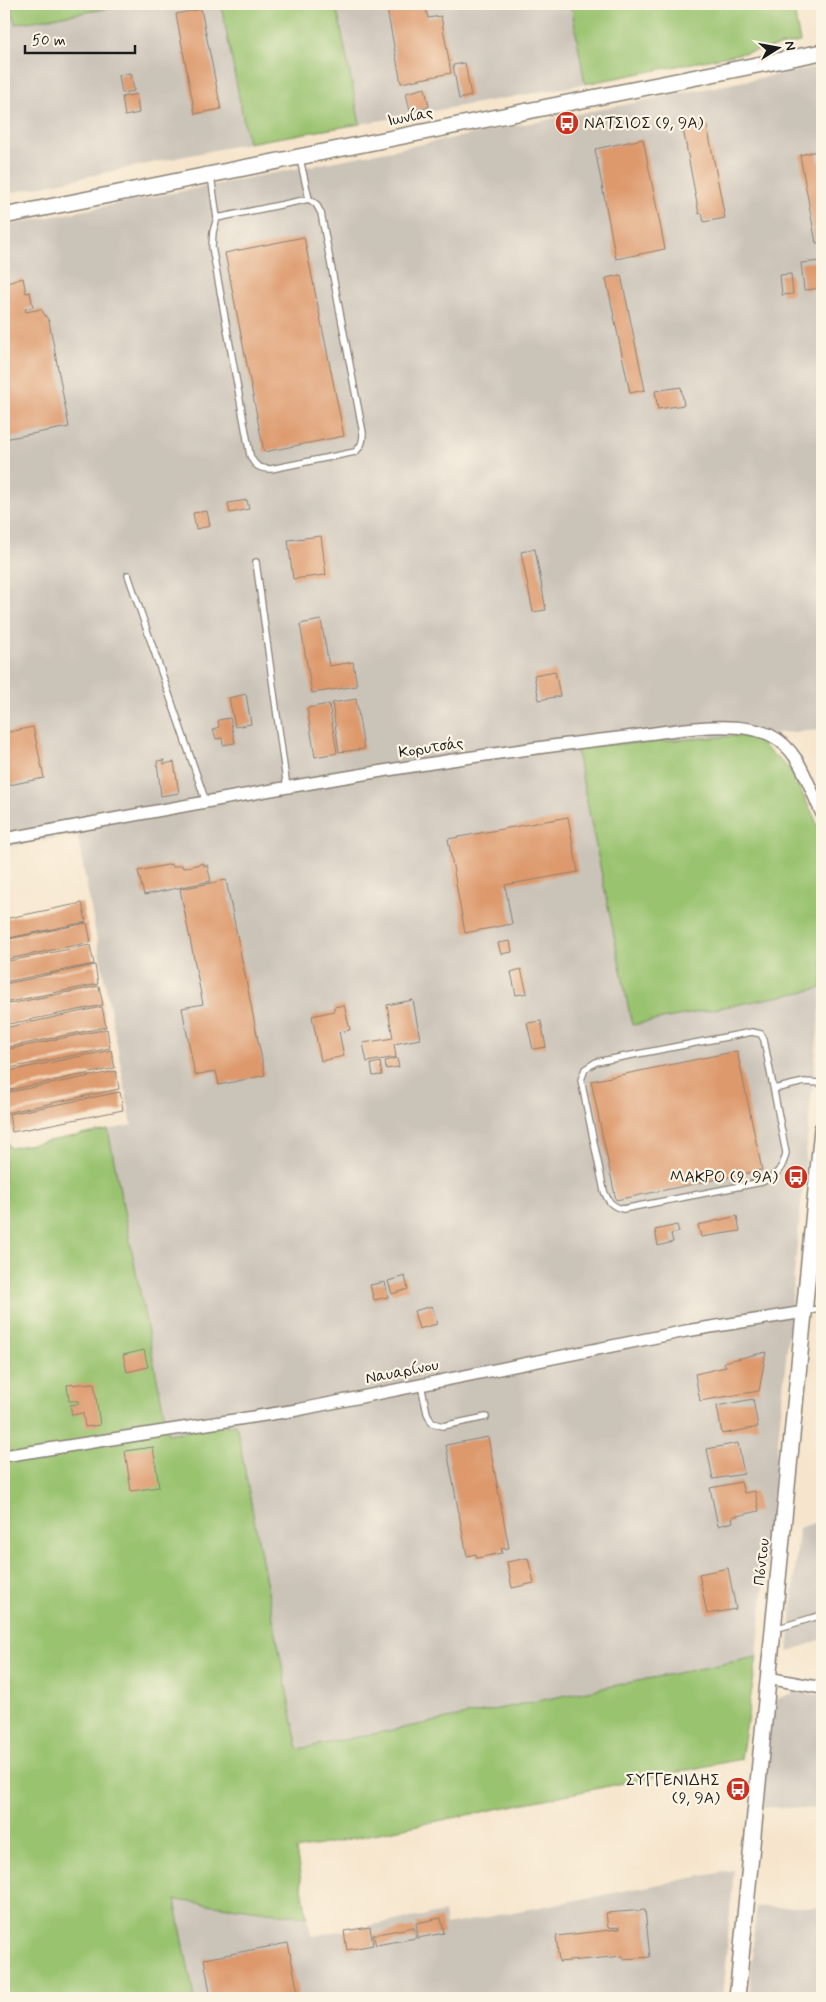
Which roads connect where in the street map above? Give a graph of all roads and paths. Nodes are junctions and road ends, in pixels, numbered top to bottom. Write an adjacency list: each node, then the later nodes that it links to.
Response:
1 (822, 52): 2 (street, Ιωνίας)
2 (300, 157): 3 (street, Ιωνίας); 4 (lane)
3 (210, 175): 5 (street, Ιωνίας); 6 (lane)
4 (309, 199): 6 (lane); 6 (lane)
5 (4, 216)
6 (217, 218)
7 (256, 562): 9 (lane)
8 (128, 575): 10 (lane)
9 (287, 788): 10 (street, Κορυτσάς); 11 (street, Κορυτσάς)
10 (207, 803): 12 (street, Κορυτσάς)
11 (822, 814)
12 (4, 838)
13 (822, 1083): 14 (lane)
14 (774, 1089): 14 (lane)
15 (822, 1129): 16 (street, Πόντου)
16 (820, 1176): 18 (street, Πόντου)
17 (822, 1308): 18 (lane)
18 (804, 1312): 19 (street, Ναυαρίνου); 23 (street, Πόντου)
19 (421, 1385): 20 (lane); 21 (street, Ναυαρίνου)
20 (486, 1417)
21 (4, 1456)
22 (822, 1615): 23 (lane)
23 (773, 1629): 24 (street, Πόντου)
24 (768, 1678): 25 (street); 26 (street, Πόντου)
25 (822, 1688)
26 (737, 1998)

